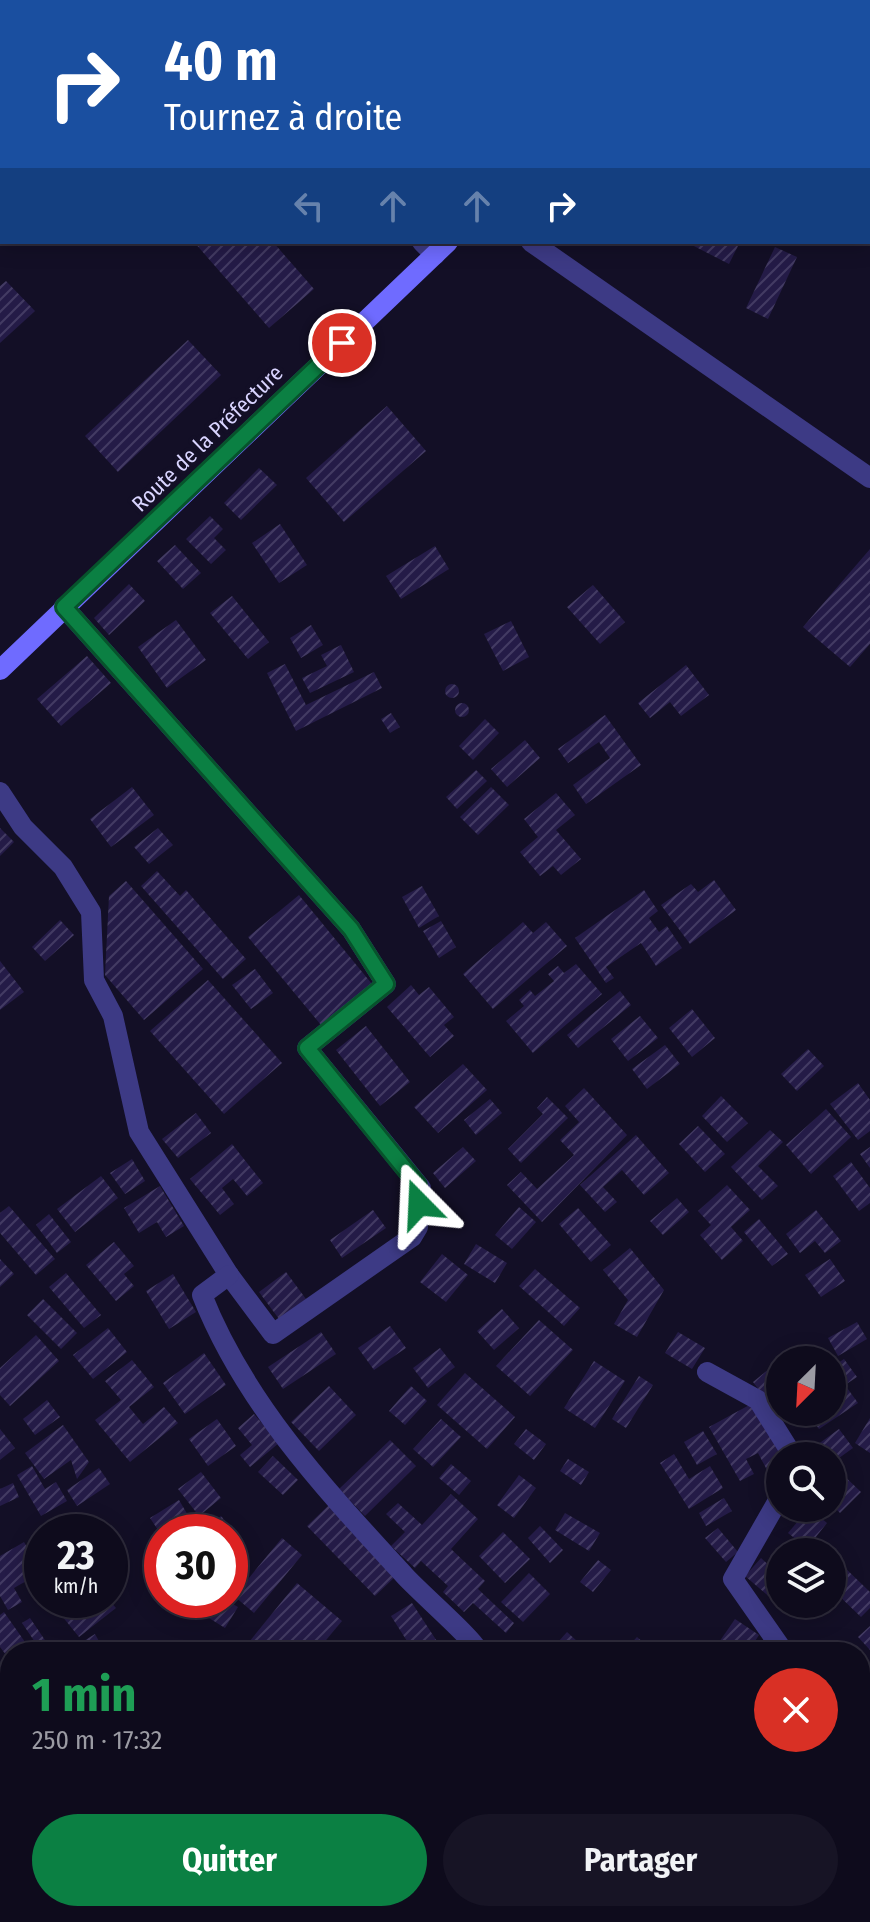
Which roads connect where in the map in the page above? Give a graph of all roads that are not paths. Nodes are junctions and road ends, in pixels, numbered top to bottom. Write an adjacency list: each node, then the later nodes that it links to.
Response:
1 (534, 244): 3 (street)
2 (435, 246): 4 (street, Route de la Préfecture)
3 (870, 478)
4 (64, 607): 5 (street, Route de la Préfecture); 7 (street)
5 (0, 670)
6 (0, 792): 7 (street)
7 (229, 1275): 11 (street)
8 (707, 1372): 9 (street)
9 (784, 1442)
10 (766, 1521): 12 (street)
11 (470, 1642)
12 (777, 1642)

